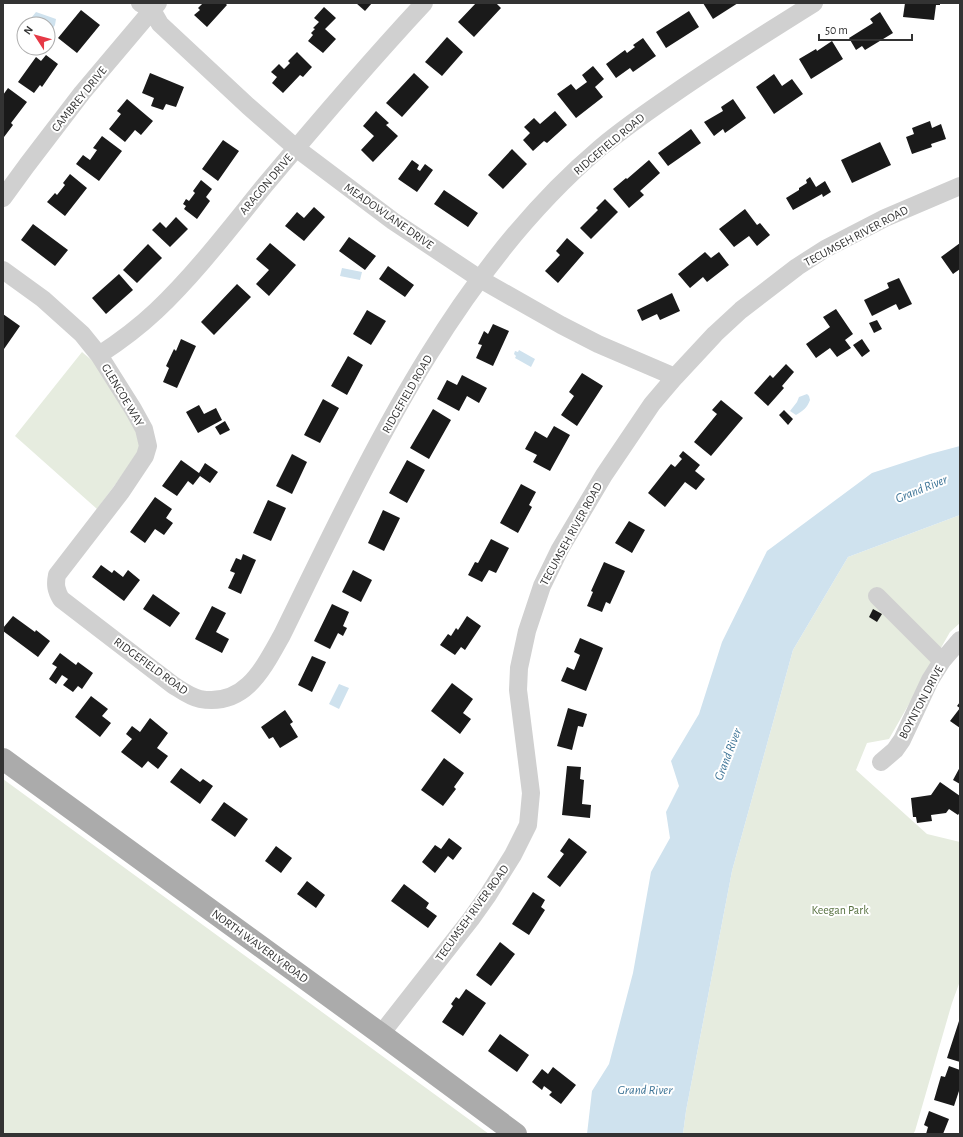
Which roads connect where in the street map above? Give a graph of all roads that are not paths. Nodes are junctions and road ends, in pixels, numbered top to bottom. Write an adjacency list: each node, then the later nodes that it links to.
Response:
1 (424, 3): 4 (street, ARAGON DRIVE)
2 (814, 3): 8 (street, RIDGEFIELD ROAD)
3 (150, 5): 4 (street, MEADOWLANE DRIVE); 6 (street, CAMBREY DRIVE)
4 (296, 148): 8 (street, MEADOWLANE DRIVE); 9 (street, ARAGON DRIVE)
5 (960, 186): 10 (street, TECUMSEH RIVER ROAD)
6 (3, 198)
7 (3, 270): 9 (street, GLENCOE WAY)
8 (480, 279): 10 (street, MEADOWLANE DRIVE); 11 (street, RIDGEFIELD ROAD)
9 (99, 355): 11 (street, GLENCOE WAY)
10 (675, 377): 17 (street, TECUMSEH RIVER ROAD)
11 (55, 584)
12 (877, 596): 14 (street)
13 (960, 640): 14 (street, BOYNTON DRIVE)
14 (942, 661): 16 (street, BOYNTON DRIVE)
15 (3, 759): 17 (main road, NORTH WAVERLY ROAD)
16 (881, 762)
17 (381, 1034): 18 (main road, NORTH WAVERLY ROAD)
18 (516, 1134)

